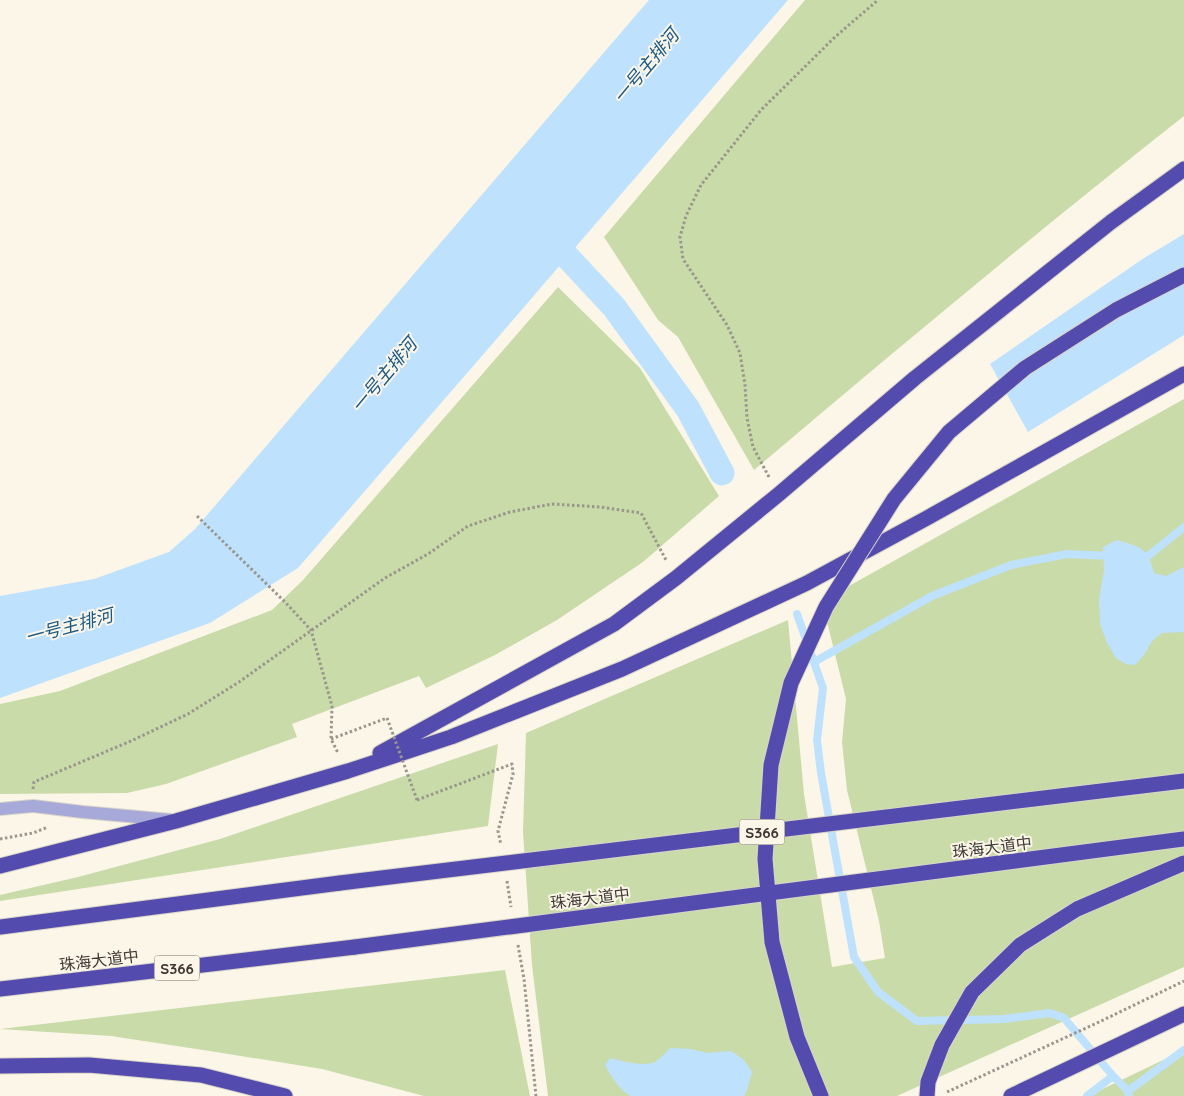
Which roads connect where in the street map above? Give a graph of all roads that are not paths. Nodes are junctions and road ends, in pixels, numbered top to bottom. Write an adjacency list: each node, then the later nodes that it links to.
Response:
1 (1184, 169): 4 (highway)
2 (1184, 275): 16 (highway, bridge)
3 (1184, 374): 4 (highway)
4 (348, 771): 7 (highway)
5 (1184, 781): 11 (highway, S366, bridge)
6 (0, 809): 7 (lane)
7 (176, 821): 10 (highway)
8 (1184, 839): 12 (highway, 珠海大道中 / S366, bridge)
9 (1184, 863): 17 (highway)
10 (0, 866)
11 (0, 927)
12 (0, 989)
13 (1184, 1014): 18 (highway)
14 (0, 1066): 15 (highway)
15 (286, 1096)
16 (822, 1096)
17 (927, 1096)
18 (1011, 1096)

